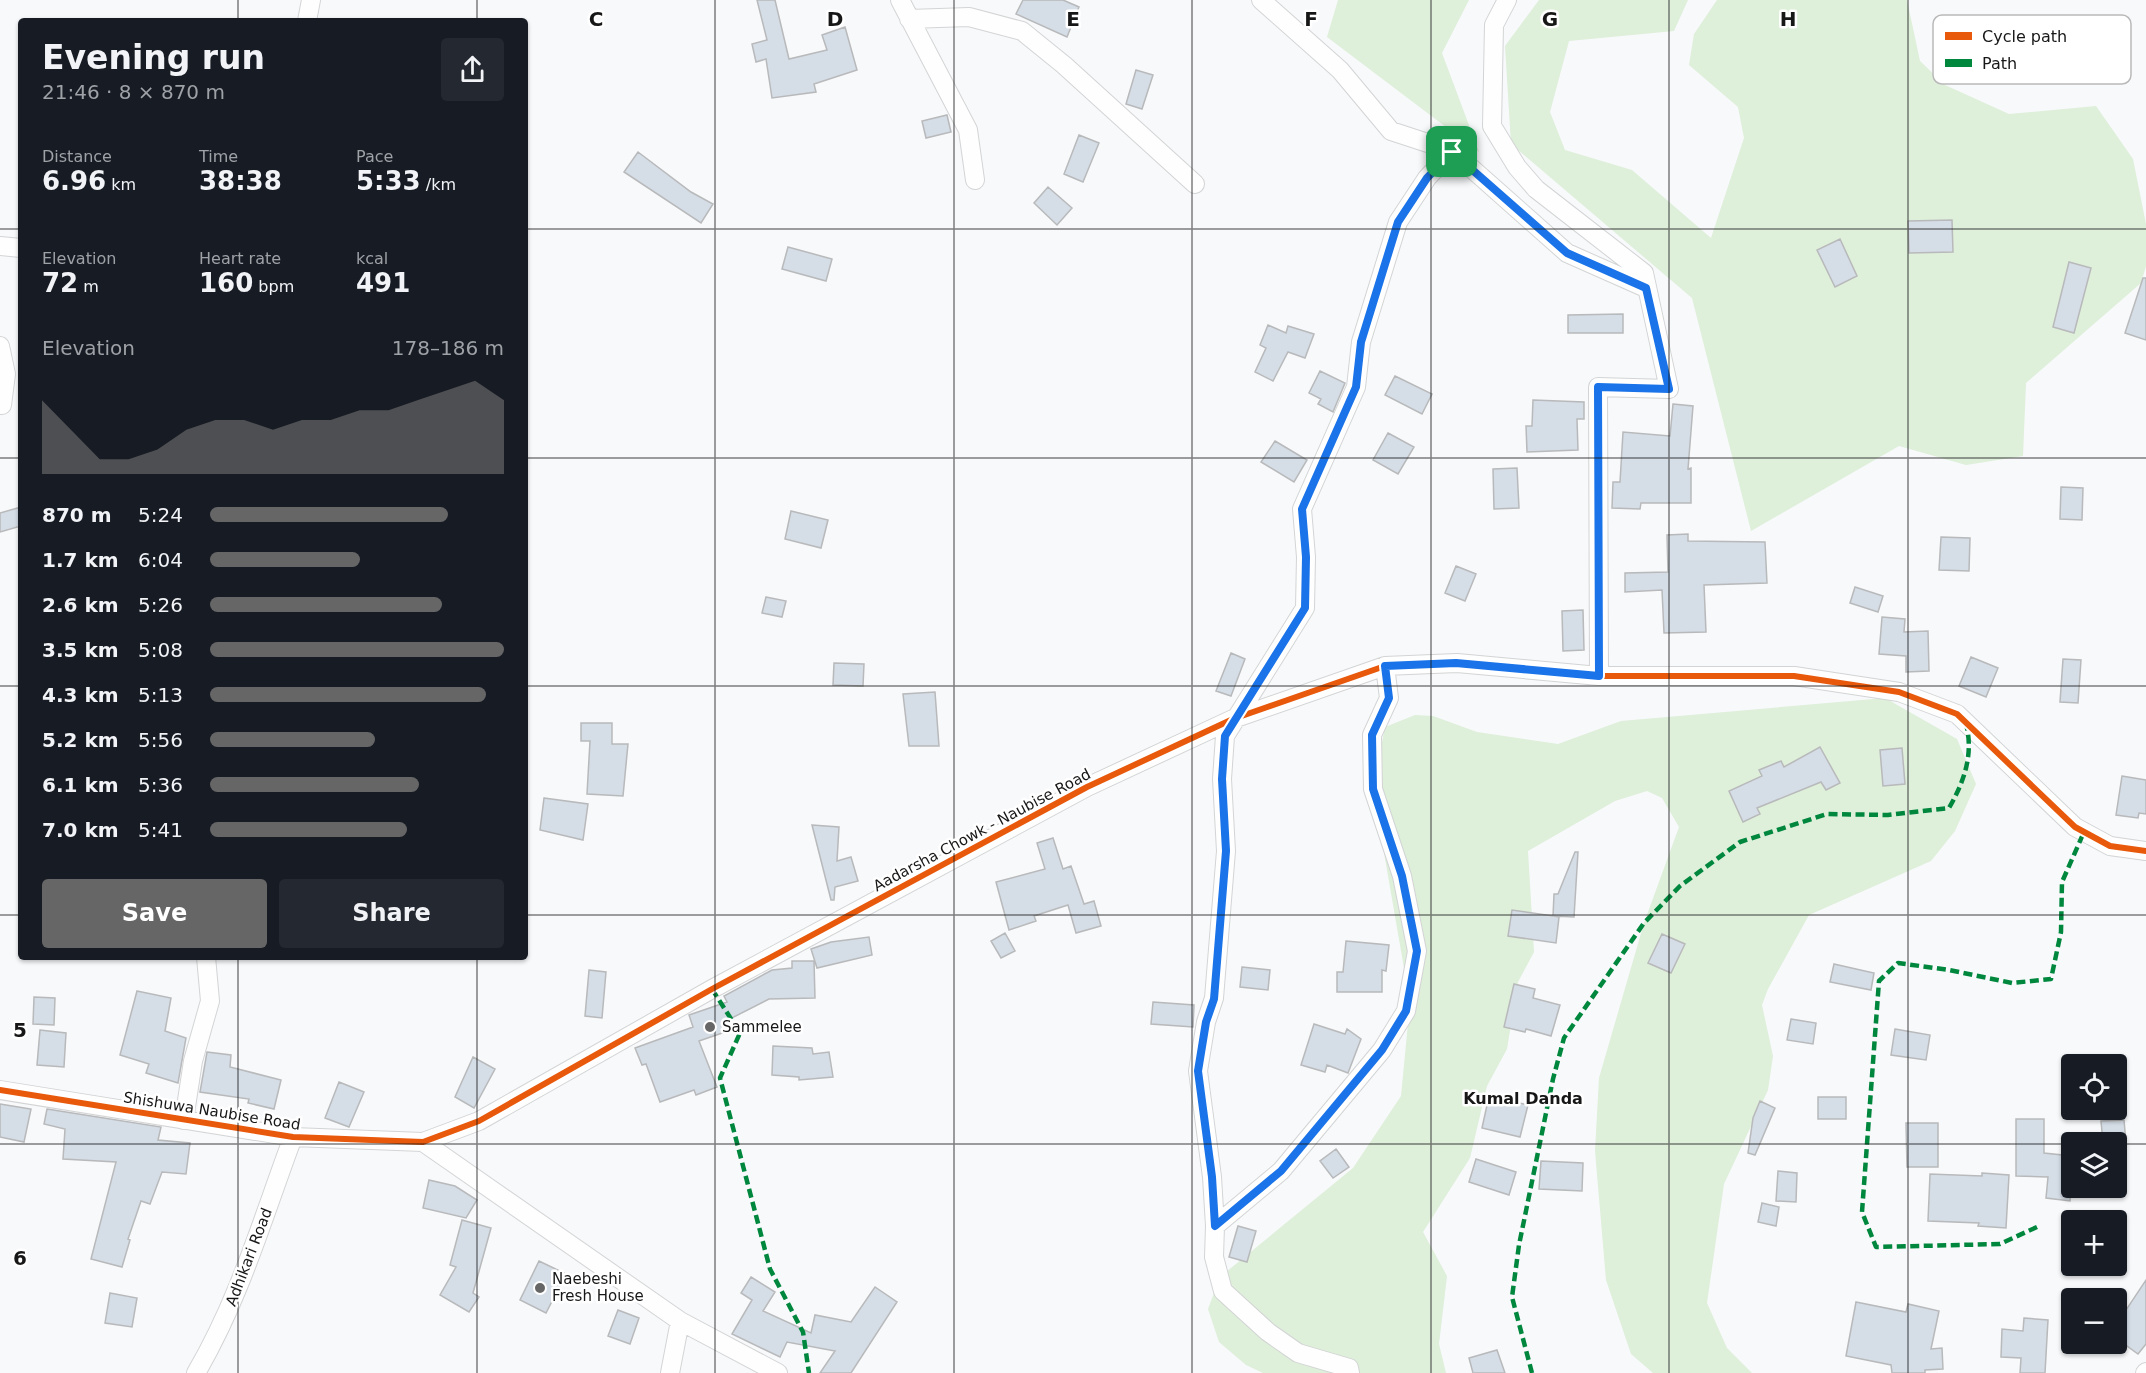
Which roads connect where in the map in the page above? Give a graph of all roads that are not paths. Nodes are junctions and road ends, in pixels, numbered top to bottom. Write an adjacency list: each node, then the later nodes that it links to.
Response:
1 (311, 0): 5 (street)
2 (900, 0): 6 (street)
3 (1261, 0): 7 (street)
4 (1506, 0): 12 (street)
5 (308, 18)
6 (909, 19): 8 (street); 9 (street)
7 (1452, 152): 12 (street); 17 (street)
8 (975, 180)
9 (1195, 184)
10 (0, 246): 11 (street)
11 (18, 248)
12 (1646, 288): 16 (street)
13 (0, 346): 14 (street)
14 (0, 405)
15 (1385, 666): 16 (street, Aadarsha Chowk - Naubise Road); 17 (street, Aadarsha Chowk - Naubise Road); 24 (street)
16 (1599, 676): 18 (street, Aadarsha Chowk - Naubise Road)
17 (1233, 719): 23 (street, Aadarsha Chowk - Naubise Road); 24 (street)
18 (2146, 851)
19 (206, 960): 21 (street)
20 (0, 1090): 21 (street, Shishuwa Naubise Road)
21 (184, 1120): 22 (street, Shishuwa Naubise Road)
22 (293, 1137): 23 (street, Shishuwa Naubise Road); 26 (street, Adhikari Road)
23 (423, 1142): 25 (street)
24 (1215, 1226): 29 (street)
25 (680, 1321): 27 (street); 28 (street)
26 (196, 1373)
27 (670, 1373)
28 (778, 1373)
29 (1350, 1373)

